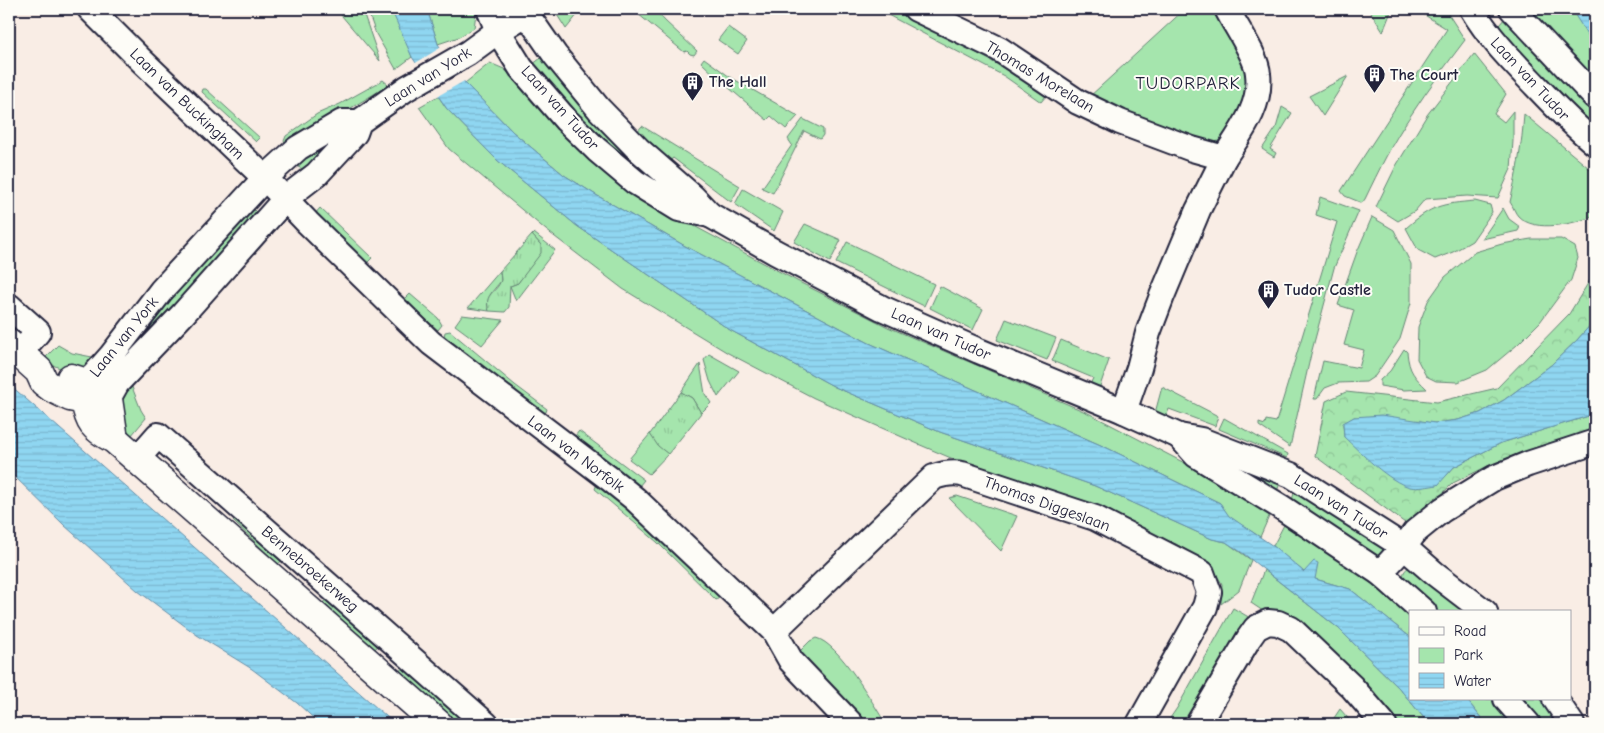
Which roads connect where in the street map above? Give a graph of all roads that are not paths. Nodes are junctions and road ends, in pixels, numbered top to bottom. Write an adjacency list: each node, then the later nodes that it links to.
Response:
1 (488, 9): 9 (street, Laan van Tudor)
2 (916, 9): 13 (street, Thomas Morelaan)
3 (1227, 9): 13 (street)
4 (1503, 9): 8 (street)
5 (1512, 9): 10 (street)
6 (525, 11): 9 (street, Laan van Tudor); 16 (street, Laan van Tudor)
7 (100, 12): 14 (street, Laan van Buckingham)
8 (1478, 18): 12 (street, Laan van Tudor)
9 (498, 31): 11 (street, Laan van York); 16 (street, Laan van Tudor)
10 (1595, 97)
11 (359, 122): 14 (street, Laan van York); 15 (street, Laan van York)
12 (1595, 143)
13 (1224, 158): 20 (street)
14 (265, 178): 15 (street, Laan van Buckingham); 19 (street, Laan van York)
15 (286, 198): 19 (street, Laan van York); 28 (street, Laan van Norfolk)
16 (710, 215): 20 (street, Laan van Tudor)
17 (9, 306): 18 (street)
18 (22, 356): 19 (street)
19 (93, 394): 23 (street, Bennebroekerweg)
20 (1124, 411): 21 (street, Laan van Tudor)
21 (1179, 436): 24 (street, Laan van Tudor); 25 (street, Laan van Tudor)
22 (1595, 442): 24 (street)
23 (137, 459): 31 (street, Bennebroekerweg); 32 (street, Bennebroekerweg)
24 (1404, 547): 25 (street); 27 (street, Laan van Tudor)
25 (1380, 573): 26 (street, Laan van Tudor)
26 (1422, 610)
27 (1483, 610)
28 (774, 631): 33 (street, Laan van Norfolk); 34 (street, Thomas Diggeslaan)
29 (1507, 700): 37 (street)
30 (1556, 700): 38 (street)
31 (438, 724)
32 (486, 724)
33 (851, 724)
34 (1139, 724)
35 (1198, 724): 36 (street)
36 (1384, 724)
37 (1528, 724)
38 (1572, 724)

